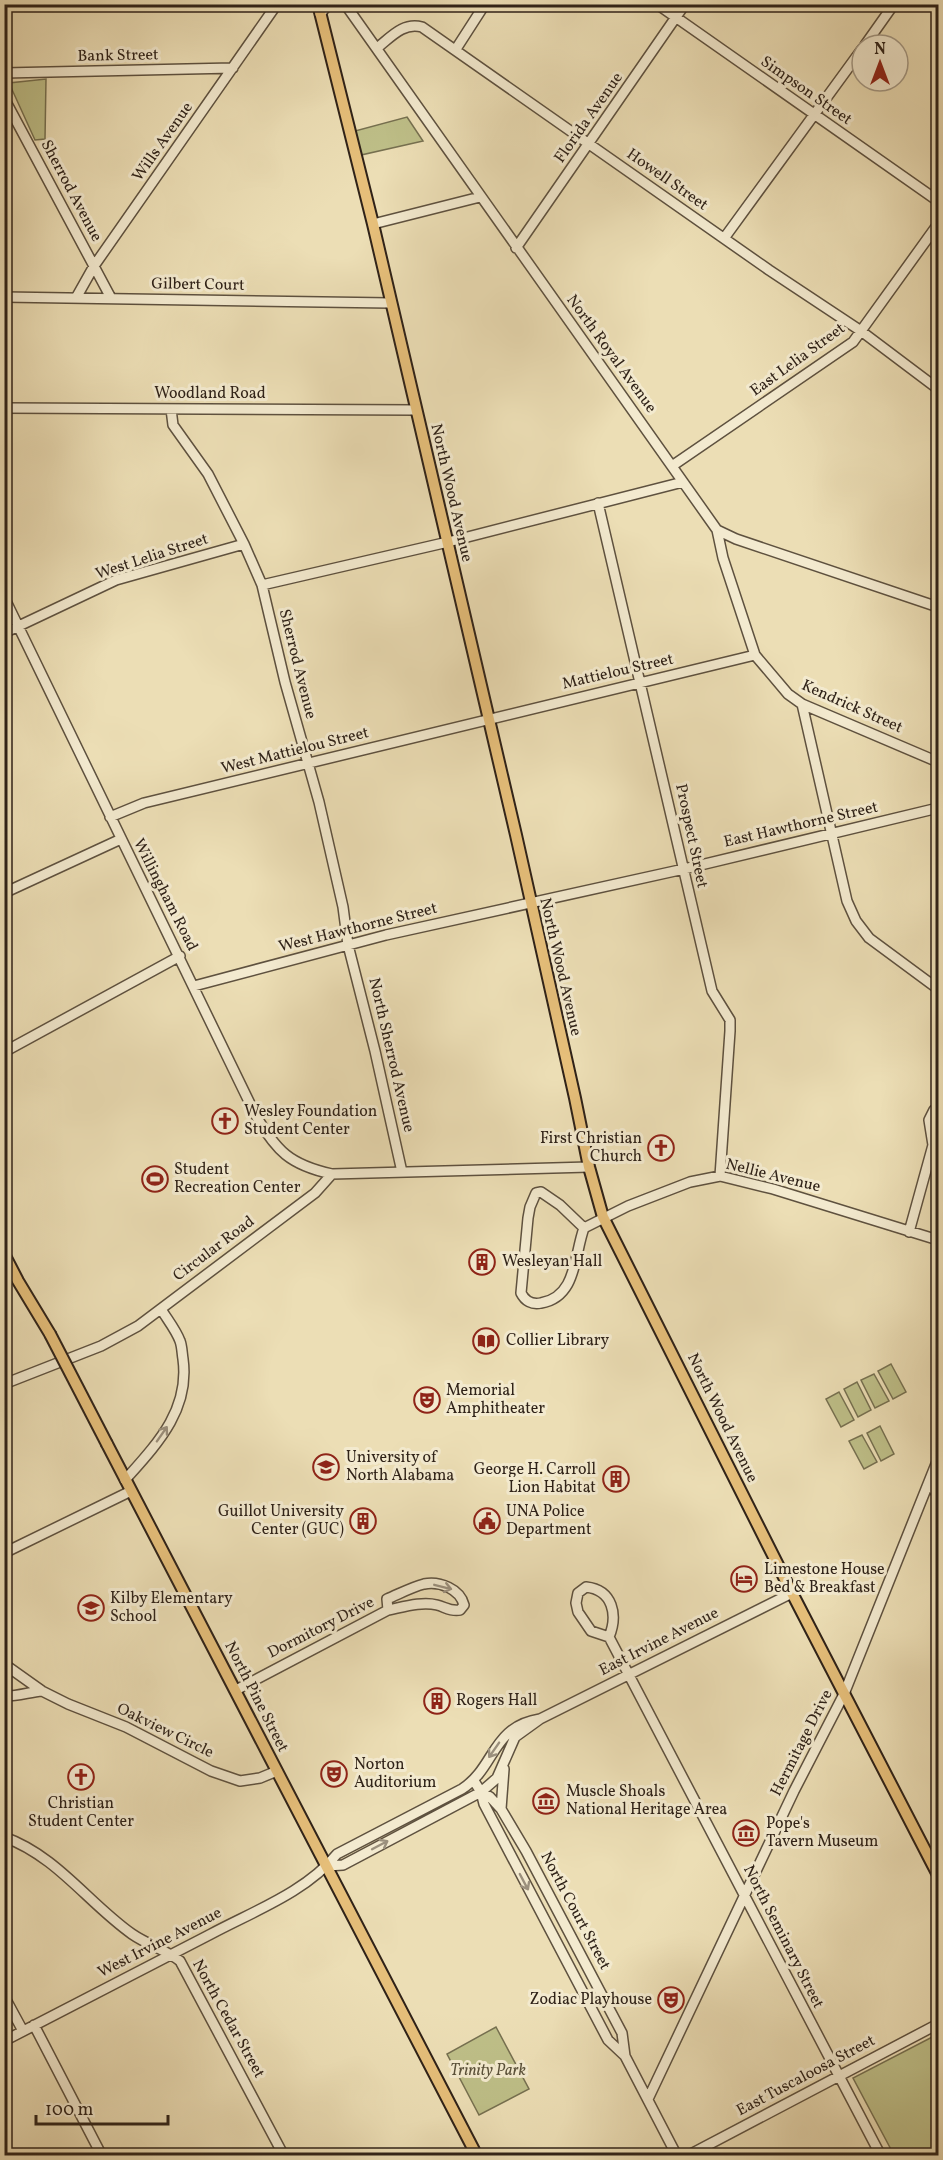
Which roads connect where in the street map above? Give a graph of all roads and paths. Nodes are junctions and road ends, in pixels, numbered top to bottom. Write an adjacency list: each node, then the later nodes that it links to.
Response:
1 (277, 4): 14 (street, Wills Avenue)
2 (329, 4): 8 (street)
3 (345, 4): 11 (street, North Royal Avenue)
4 (485, 4): 12 (street)
5 (657, 4): 9 (street, Simpson Street)
6 (685, 4): 9 (street, Florida Avenue)
7 (894, 4): 10 (street)
8 (319, 9): 21 (main road, North Wood Avenue)
9 (675, 18): 17 (street, Simpson Street); 18 (street, Florida Avenue)
10 (873, 33)
11 (376, 48): 12 (street, Howell Street); 19 (street, North Royal Avenue)
12 (456, 49): 18 (street, Howell Street)
13 (850, 65): 17 (street)
14 (233, 68): 15 (street, Bank Street); 25 (street, Wills Avenue)
15 (4, 73)
16 (4, 98): 25 (street, Sherrod Avenue)
17 (814, 115): 20 (street, Simpson Street); 23 (street)
18 (588, 144): 23 (street, Howell Street); 24 (street, Florida Avenue)
19 (480, 197): 21 (street); 24 (street, North Royal Avenue)
20 (939, 201)
21 (373, 224): 29 (main road, North Wood Avenue)
22 (939, 224): 30 (street, East Lelia Street)
23 (724, 237): 30 (street, Howell Street)
24 (516, 248): 35 (street, North Royal Avenue)
25 (94, 266): 27 (street, Wills Avenue); 28 (street, Sherrod Avenue)
26 (4, 297): 27 (street, Gilbert Court)
27 (76, 298): 28 (street, Gilbert Court)
28 (111, 298): 29 (street, Gilbert Court)
29 (390, 303): 34 (main road, North Wood Avenue)
30 (861, 331): 31 (street, Howell Street); 35 (street, East Lelia Street)
31 (939, 388)
32 (4, 408): 33 (street, Woodland Road)
33 (171, 409): 34 (street, Woodland Road); 40 (street, Sherrod Avenue)
34 (416, 410): 39 (main road, North Wood Avenue)
35 (672, 466): 36 (street, North Royal Avenue)
36 (683, 482): 37 (street); 38 (street, North Royal Avenue)
37 (598, 502): 39 (street); 47 (street, Prospect Street)
38 (717, 530): 43 (street); 46 (street, Kendrick Street)
39 (448, 542): 41 (street); 49 (main road, North Wood Avenue)
40 (244, 544): 41 (street, Sherrod Avenue); 44 (street, West Lelia Street)
41 (262, 585): 51 (street, Sherrod Avenue)
42 (4, 597): 44 (street, Willingham Road)
43 (938, 605)
44 (18, 627): 45 (street, West Lelia Street); 53 (street, Willingham Road)
45 (4, 633)
46 (755, 655): 47 (street, Mattielou Street); 48 (street, Kendrick Street)
47 (640, 683): 49 (street, Mattielou Street); 56 (street, Prospect Street)
48 (802, 704): 50 (street, Kendrick Street); 54 (street)
49 (488, 719): 51 (street, West Mattielou Street); 58 (main road, North Wood Avenue)
50 (939, 762)
51 (306, 764): 53 (street, West Mattielou Street); 59 (street, Sherrod Avenue)
52 (939, 808): 54 (street, East Hawthorne Street)
53 (110, 817): 55 (street, Willingham Road)
54 (832, 834): 56 (street, East Hawthorne Street); 62 (street)
55 (121, 839): 57 (street); 60 (street, Willingham Road)
56 (684, 869): 58 (street, East Hawthorne Street); 69 (street, Prospect Street)
57 (4, 893)
58 (530, 902): 59 (street, West Hawthorne Street); 66 (main road, North Wood Avenue)
59 (348, 945): 61 (street, West Hawthorne Street); 67 (street, North Sherrod Avenue)
60 (180, 956): 61 (street, Willingham Road); 63 (street)
61 (194, 986): 68 (street, Willingham Road)
62 (939, 989)
63 (4, 1052)
64 (939, 1109): 65 (street)
65 (936, 1143): 72 (street)
66 (589, 1167): 67 (street); 70 (main road, North Wood Avenue)
67 (402, 1172): 68 (street)
68 (332, 1174): 75 (street, Circular Road)
69 (720, 1176): 70 (street, Nellie Avenue); 72 (street, Nellie Avenue)
70 (603, 1217): 71 (street, Nellie Avenue); 83 (main road, North Wood Avenue)
71 (584, 1228): 71 (street)
72 (909, 1232): 73 (street, Nellie Avenue)
73 (939, 1240)
74 (4, 1254): 78 (main road, North Pine Street, bridge)
75 (161, 1309): 76 (street, Circular Road); 78 (street, one-way to 75)
76 (4, 1384)
77 (939, 1459): 79 (street, Hermitage Drive)
78 (125, 1480): 80 (main road, North Pine Street)
79 (929, 1482): 81 (street); 90 (street, Hermitage Drive)
80 (131, 1491): 82 (street); 88 (main road, North Pine Street)
81 (939, 1496)
82 (4, 1553)
83 (792, 1593): 87 (street, East Irvine Avenue); 90 (main road, North Wood Avenue)
84 (388, 1610): 84 (street, Dormitory Drive, one-way to 84); 88 (street, Dormitory Drive)
85 (609, 1637): 85 (street); 87 (street, North Seminary Street)
86 (4, 1664): 89 (street, Oakview Circle)
87 (629, 1674): 92 (street, East Irvine Avenue); 103 (street, North Seminary Street)
88 (236, 1690): 94 (main road, North Pine Street)
89 (42, 1691): 91 (street); 94 (street, Oakview Circle)
90 (844, 1694): 102 (main road, North Wood Avenue); 103 (street, Hermitage Drive)
91 (4, 1696)
92 (540, 1719): 93 (street, East Irvine Avenue); 95 (street, East Irvine Avenue, one-way to 95)
93 (505, 1764): 96 (street, East Irvine Avenue); 97 (street)
94 (276, 1771): 101 (main road, North Pine Street)
95 (474, 1781): 96 (street, North Court Street); 101 (street, East Irvine Avenue)
96 (481, 1792): 97 (street, North Court Street); 100 (street, North Court Street); 101 (street, East Irvine Avenue, one-way to 96)
97 (501, 1809): 99 (street, North Court Street)
98 (4, 1837): 104 (street, North Cedar Street)
99 (526, 1851): 100 (street); 110 (street, North Court Street)
100 (512, 1859): 110 (street, North Court Street, one-way to 110)
101 (327, 1866): 104 (street, West Irvine Avenue); 115 (main road, North Pine Street)
102 (939, 1875)
103 (745, 1895): 111 (street, North Seminary Street); 112 (street, Hermitage Drive)
104 (172, 1954): 107 (street, West Irvine Avenue); 114 (street, North Cedar Street)
105 (4, 1996): 108 (street)
106 (939, 2024): 111 (street, East Tuscaloosa Street)
107 (34, 2025): 108 (street, West Irvine Avenue); 113 (street)
108 (23, 2031): 109 (street, West Irvine Avenue)
109 (4, 2041)
110 (625, 2056): 112 (street, North Court Street)
111 (838, 2076): 117 (street, East Tuscaloosa Street); 118 (street, North Seminary Street)
112 (648, 2098): 116 (street, North Court Street)
113 (102, 2156)
114 (284, 2156)
115 (477, 2156)
116 (677, 2156)
117 (687, 2156)
118 (881, 2156)

